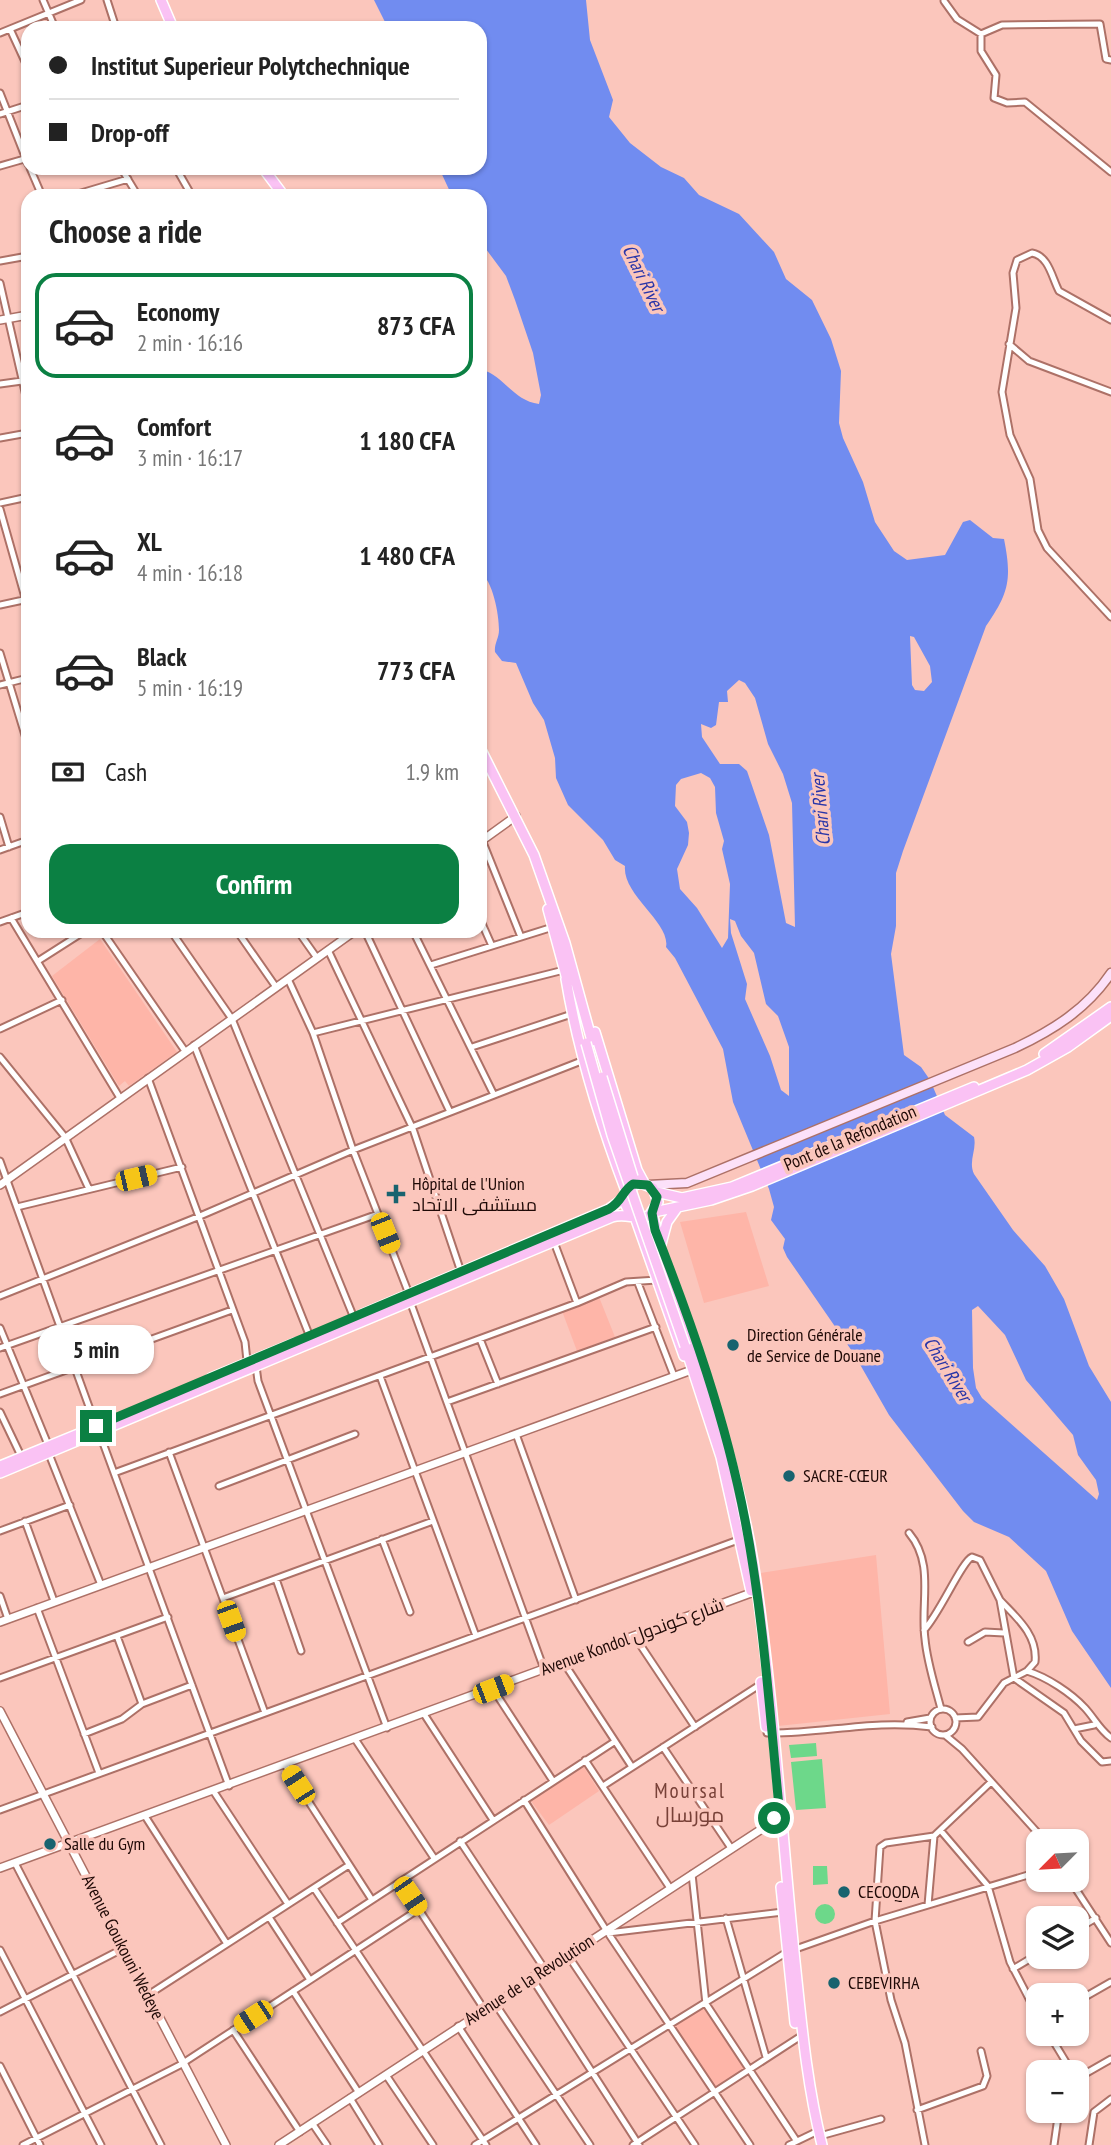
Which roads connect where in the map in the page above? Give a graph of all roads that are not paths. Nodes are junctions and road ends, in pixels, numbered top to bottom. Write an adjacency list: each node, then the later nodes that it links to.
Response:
1 (43, 0): 6 (street)
2 (81, 0): 6 (street)
3 (107, 0): 9 (street)
4 (161, 0): 10 (main road)
5 (944, 1): 14 (street)
6 (49, 13): 7 (street); 8 (street)
7 (30, 21)
8 (52, 21)
9 (114, 21)
10 (170, 21)
11 (21, 24): 12 (street)
12 (10, 29): 13 (street); 15 (street)
13 (0, 33)
14 (981, 34): 16 (street); 24 (street)
15 (21, 53)
16 (1111, 60)
17 (0, 93): 19 (street)
18 (21, 107): 19 (street)
19 (7, 111): 20 (street); 21 (street)
20 (0, 114)
21 (21, 145)
22 (21, 163): 23 (street)
23 (0, 166)
24 (1111, 172)
25 (125, 175): 26 (street)
26 (128, 179): 27 (street); 28 (street)
27 (94, 189)
28 (134, 189)
29 (21, 257): 30 (street)
30 (0, 261)
31 (0, 283): 33 (street)
32 (21, 316): 33 (street)
33 (9, 318): 34 (street); 37 (street)
34 (0, 320)
35 (1111, 320): 36 (street)
36 (1009, 344): 40 (street); 49 (street)
37 (21, 375)
38 (21, 380): 39 (street)
39 (0, 384)
40 (1111, 392)
41 (21, 434): 42 (street)
42 (0, 438)
43 (21, 498): 44 (street)
44 (0, 503)
45 (0, 509): 46 (street)
46 (21, 580)
47 (21, 601): 48 (street)
48 (0, 605)
49 (1111, 617)
50 (0, 653): 52 (street)
51 (21, 680): 52 (street)
52 (8, 683): 53 (street); 54 (street)
53 (0, 685)
54 (21, 724)
55 (487, 761): 56 (main road)
56 (516, 816): 58 (street); 63 (main road)
57 (0, 817): 60 (street)
58 (487, 837)
59 (21, 843): 60 (street)
60 (9, 847): 61 (street)
61 (0, 850)
62 (487, 855): 70 (street)
63 (544, 886): 67 (main road); 86 (main road)
64 (21, 914): 65 (street)
65 (11, 918): 66 (street); 68 (street)
66 (0, 922)
67 (553, 927): 70 (street); 86 (main road)
68 (21, 934)
69 (487, 935): 80 (street)
70 (521, 937): 80 (street)
71 (24, 938): 83 (street)
72 (74, 938): 83 (street)
73 (107, 938): 101 (street)
74 (176, 938): 95 (street)
75 (242, 938): 88 (street)
76 (303, 938): 82 (street)
77 (345, 938): 81 (street)
78 (368, 938): 92 (street)
79 (417, 938): 84 (street)
80 (492, 946): 84 (street)
81 (328, 950): 82 (street); 96 (street)
82 (317, 958): 87 (street)
83 (38, 961): 89 (street)
84 (431, 965): 90 (street)
85 (1111, 973): 117 (main road)
86 (568, 975): 90 (street); 93 (main road); 117 (main road); 147 (main road, bridge)
87 (288, 979): 88 (street); 98 (street)
88 (276, 988): 95 (street)
89 (62, 1000): 97 (street); 106 (street)
90 (448, 1001): 92 (street); 100 (street)
91 (1111, 1007): 107 (main road)
92 (401, 1012): 96 (street); 108 (street)
93 (572, 1014): 100 (street); 103 (main road)
94 (1111, 1016): 107 (main road)
95 (232, 1018): 99 (street); 114 (street)
96 (362, 1022): 98 (street); 109 (street)
97 (0, 1029)
98 (313, 1033): 111 (street)
99 (194, 1045): 101 (street); 119 (street)
100 (472, 1047): 105 (street)
101 (185, 1051): 104 (street)
102 (0, 1057): 110 (street)
103 (584, 1060): 105 (street); 120 (main road)
104 (148, 1078): 106 (street); 113 (street)
105 (494, 1095): 108 (street)
106 (120, 1098): 110 (street)
107 (953, 1098): 116 (main road, Pont de la Refondation)
108 (450, 1112): 109 (street)
109 (412, 1129): 111 (street); 132 (street)
110 (65, 1138): 115 (street); 118 (street)
111 (353, 1150): 114 (street); 124 (street)
112 (0, 1161): 115 (street)
113 (182, 1167): 118 (street); 126 (street)
114 (295, 1175): 119 (street); 127 (street)
115 (3, 1182): 121 (street)
116 (751, 1183): 117 (main road); 122 (main road)
117 (649, 1186): 120 (main road); 123 (main road)
118 (89, 1189): 121 (street)
119 (253, 1192): 126 (street); 130 (street)
120 (624, 1195): 125 (main road); 132 (main road)
121 (17, 1207): 133 (street)
122 (677, 1208): 123 (main road); 129 (main road)
123 (653, 1213): 125 (main road); 129 (main road)
124 (378, 1214): 127 (street); 137 (street)
125 (632, 1215): 128 (main road); 134 (main road)
126 (200, 1216): 131 (street); 133 (street)
127 (319, 1234): 130 (street); 140 (street)
128 (554, 1241): 137 (main road); 138 (street)
129 (661, 1245): 162 (main road)
130 (274, 1250): 131 (street); 144 (street)
131 (218, 1269): 139 (street); 141 (street)
132 (461, 1272): 137 (main road)
133 (44, 1278): 136 (street); 141 (street)
134 (657, 1280): 135 (street); 152 (main road)
135 (638, 1283): 138 (street); 142 (street)
136 (0, 1296)
137 (410, 1298): 140 (main road); 149 (street); 150 (main road)
138 (577, 1303): 145 (street)
139 (232, 1310): 150 (street); 151 (street)
140 (354, 1318): 144 (main road)
141 (60, 1327): 146 (street); 151 (street)
142 (656, 1327): 154 (street); 155 (street)
143 (0, 1328): 146 (street)
144 (310, 1337): 150 (main road)
145 (480, 1339): 149 (street); 155 (street)
146 (7, 1345): 148 (street); 156 (street)
147 (688, 1345): 160 (main road); 162 (main road)
148 (0, 1348)
149 (430, 1357): 153 (street); 158 (street)
150 (252, 1363): 161 (street); 163 (main road)
151 (74, 1367): 156 (street); 163 (street)
152 (689, 1371): 154 (street); 160 (main road)
153 (380, 1376): 161 (street); 172 (street)
154 (674, 1376): 165 (street)
155 (498, 1384): 158 (street)
156 (24, 1385): 157 (street); 166 (street)
157 (0, 1394)
158 (447, 1402): 168 (street)
159 (0, 1412): 169 (street)
160 (707, 1412): 183 (main road)
161 (271, 1415): 167 (street); 170 (street)
162 (718, 1417): 234 (main road)
163 (98, 1429): 166 (main road); 173 (street)
164 (355, 1434): 170 (street)
165 (516, 1434): 168 (street); 192 (street)
166 (49, 1450): 169 (main road); 174 (main road); 176 (street)
167 (169, 1452): 173 (street); 184 (street)
168 (465, 1453): 172 (street); 198 (street)
169 (22, 1458): 171 (main road)
170 (288, 1460): 175 (street); 177 (street)
171 (0, 1466)
172 (415, 1471): 177 (street); 179 (street)
173 (114, 1473): 186 (street)
174 (0, 1474)
175 (219, 1486)
176 (70, 1505): 178 (street); 188 (street)
177 (306, 1510): 184 (street); 185 (street)
178 (25, 1521): 180 (street); 194 (street)
179 (433, 1521): 182 (street); 203 (street)
180 (0, 1531)
181 (909, 1533): 200 (street)
182 (382, 1539): 185 (street); 196 (street)
183 (741, 1539): 189 (main road); 192 (street)
184 (204, 1548): 186 (street); 191 (street)
185 (325, 1560): 187 (street); 211 (street)
186 (150, 1567): 188 (street); 197 (street)
187 (276, 1579): 191 (street); 206 (street)
188 (101, 1584): 194 (street)
189 (751, 1593): 204 (street, Avenue Kondol شارع كوندول); 214 (main road)
190 (0, 1596): 199 (street)
191 (223, 1598): 220 (street)
192 (576, 1600): 198 (street)
193 (1000, 1600): 200 (street); 201 (street); 210 (street)
194 (54, 1601): 195 (street)
195 (37, 1608): 199 (street); 207 (street)
196 (410, 1612)
197 (168, 1617): 202 (street); 215 (street)
198 (526, 1618): 203 (street); 209 (street)
199 (4, 1620)
200 (924, 1630): 218 (street)
201 (1004, 1633): 205 (street); 213 (street)
202 (117, 1636): 207 (street); 217 (street)
203 (476, 1636): 211 (street)
204 (635, 1637): 208 (street, Avenue Kondol شارع كوندول); 228 (street)
205 (968, 1642)
206 (302, 1651)
207 (57, 1657): 212 (street); 235 (street)
208 (564, 1662): 209 (street, Avenue Kondol شارع كوندول); 239 (street)
209 (544, 1670): 216 (street, Avenue Kondol شارع كوندول)
210 (1027, 1671): 213 (street); 227 (street)
211 (368, 1676): 220 (street); 230 (street)
212 (0, 1678)
213 (1014, 1678): 224 (street); 232 (street)
214 (761, 1684): 228 (street); 234 (main road)
215 (192, 1685): 217 (street); 233 (street)
216 (493, 1689): 221 (street, Avenue Kondol شارع كوندول); 247 (street)
217 (142, 1704): 235 (street)
218 (941, 1709): 222 (street); 223 (street)
219 (0, 1711): 252 (street, Avenue Goukouni Wedeye)
220 (265, 1713): 233 (street)
221 (424, 1714): 230 (street, Avenue Kondol شارع كوندول); 257 (street)
222 (930, 1718): 226 (street); 229 (street)
223 (956, 1718): 224 (street); 231 (street)
224 (966, 1719): 231 (street)
225 (0, 1720): 252 (street, Avenue Goukouni Wedeye)
226 (900, 1723): 229 (street); 234 (street)
227 (1094, 1725): 232 (street); 237 (street)
228 (695, 1727): 240 (street)
229 (932, 1727): 236 (street)
230 (387, 1728): 238 (street, Avenue Kondol شارع كوندول)
231 (954, 1729): 236 (street); 241 (street)
232 (1074, 1729): 243 (street)
233 (209, 1733): 246 (street); 249 (street)
234 (770, 1733): 256 (main road)
235 (84, 1734): 246 (street)
236 (945, 1735): 241 (street)
237 (1111, 1738)
238 (355, 1739): 244 (street, Avenue Kondol شارع كوندول); 264 (street)
239 (614, 1742): 242 (street); 245 (street)
240 (663, 1747): 245 (street); 263 (street)
241 (962, 1749): 248 (street)
242 (585, 1760): 247 (street); 250 (street)
243 (1111, 1761)
244 (285, 1765): 249 (street, Avenue Kondol شارع كوندول); 266 (street)
245 (632, 1767): 250 (street)
246 (99, 1773): 252 (street)
247 (554, 1781): 253 (street)
248 (991, 1782): 258 (street); 259 (street)
249 (229, 1786): 251 (street, Avenue Kondol شارع كوندول)
250 (603, 1786): 273 (street)
251 (214, 1792): 255 (street, Avenue Kondol شارع كوندول); 276 (street)
252 (41, 1795): 254 (street); 262 (street, Avenue Goukouni Wedeye)
253 (524, 1800): 257 (street); 287 (street)
254 (0, 1810)
255 (145, 1816): 262 (street, Avenue Kondol شارع كوندول); 289 (street)
256 (777, 1818): 263 (street, Avenue de la Revolution); 279 (main road); 293 (main road)
257 (493, 1820): 261 (street)
258 (1034, 1829)
259 (940, 1831): 260 (street); 271 (street)
260 (934, 1836): 277 (street); 283 (street)
261 (460, 1841): 264 (street); 296 (street)
262 (66, 1843): 265 (street, Avenue Kondol شارع كوندول); 290 (street, Avenue Goukouni Wedeye)
263 (731, 1848): 268 (street, Avenue de la Revolution)
264 (434, 1858): 270 (street)
265 (15, 1863): 267 (street, Avenue Kondol شارع كوندول); 298 (street)
266 (349, 1865): 272 (street); 275 (street)
267 (0, 1868)
268 (692, 1874): 273 (street, Avenue de la Revolution); 284 (street)
269 (1026, 1875): 271 (street)
270 (401, 1882): 275 (street); 278 (street)
271 (988, 1886): 277 (street); 297 (street)
272 (314, 1888): 276 (street); 286 (street)
273 (670, 1888): 287 (street, Avenue de la Revolution)
274 (1078, 1892): 282 (street)
275 (372, 1900): 286 (street)
276 (288, 1904): 280 (street)
277 (928, 1905): 283 (street)
278 (419, 1909): 292 (street); 310 (street)
279 (783, 1912): 281 (street); 293 (main road)
280 (269, 1917): 289 (street); 300 (street)
281 (726, 1918): 284 (street); 301 (street)
282 (1096, 1918): 285 (street); 288 (street)
283 (875, 1921): 293 (street); 333 (street)
284 (695, 1922): 287 (street); 309 (street)
285 (1089, 1922)
286 (337, 1923): 292 (street)
287 (607, 1932): 294 (street, Avenue de la Revolution); 312 (street)
288 (1111, 1943)
289 (227, 1944): 305 (street)
290 (122, 1949): 298 (street); 305 (street, Avenue Goukouni Wedeye); 321 (street, Avenue Goukouni Wedeye)
291 (0, 1950): 307 (street)
292 (356, 1950): 300 (street); 316 (street)
293 (791, 1951): 301 (street); 315 (main road)
294 (567, 1954): 296 (street, Avenue de la Revolution); 317 (street)
295 (1026, 1961): 297 (street)
296 (544, 1968): 299 (street, Avenue de la Revolution)
297 (1013, 1969): 304 (street)
298 (74, 1975): 307 (street); 327 (street)
299 (531, 1977): 308 (street, Avenue de la Revolution); 324 (street)
300 (310, 1980): 303 (street)
301 (744, 1980): 309 (street); 319 (street)
302 (1111, 1982): 306 (street)
303 (293, 1991): 314 (street); 329 (street)
304 (1026, 1993)
305 (148, 1995): 321 (street, Avenue Goukouni Wedeye)
306 (1089, 1995)
307 (25, 1999): 311 (street); 334 (street)
308 (494, 2002): 310 (street, Avenue de la Revolution); 330 (street)
309 (706, 2004): 312 (street); 323 (street)
310 (484, 2009): 313 (street, Avenue de la Revolution)
311 (0, 2012)
312 (669, 2025): 317 (street); 328 (street)
313 (458, 2026): 316 (street, Avenue de la Revolution); 337 (street)
314 (233, 2030): 321 (street); 340 (street)
315 (799, 2037): 319 (street); 342 (main road)
316 (423, 2049): 326 (street, Avenue de la Revolution); 344 (street)
317 (631, 2049): 324 (street); 335 (street)
318 (981, 2051): 333 (street)
319 (766, 2057): 323 (street)
320 (1111, 2059): 325 (street)
321 (181, 2064): 327 (street); 350 (street, Avenue Goukouni Wedeye)
322 (0, 2066): 341 (street)
323 (748, 2069): 328 (street); 343 (street)
324 (594, 2072): 330 (street); 345 (street)
325 (1089, 2072)
326 (386, 2075): 329 (street, Avenue de la Revolution); 354 (street)
327 (133, 2089): 334 (street); 349 (street)
328 (714, 2091): 335 (street); 359 (street)
329 (359, 2093): 331 (street, Avenue de la Revolution)
330 (558, 2096): 337 (street); 357 (street)
331 (350, 2098): 338 (street, Avenue de la Revolution); 353 (street)
332 (1111, 2099): 363 (street)
333 (917, 2110): 361 (street)
334 (84, 2114): 341 (street); 348 (street)
335 (677, 2116): 345 (street); 358 (street)
336 (881, 2119): 342 (street)
337 (519, 2120): 344 (street); 356 (street)
338 (312, 2123): 340 (street, Avenue de la Revolution); 352 (street)
339 (1058, 2123): 362 (street)
340 (300, 2132): 351 (street, Avenue de la Revolution)
341 (37, 2138): 346 (street); 347 (street)
342 (818, 2138): 343 (street)
343 (796, 2140): 360 (street)
344 (484, 2143): 355 (street)
345 (637, 2144)
346 (23, 2145)
347 (40, 2145)
348 (100, 2145)
349 (161, 2145)
350 (224, 2145)
351 (279, 2145)
352 (327, 2145)
353 (379, 2145)
354 (433, 2145)
355 (475, 2145)
356 (536, 2145)
357 (590, 2145)
358 (695, 2145)
359 (750, 2145)
360 (789, 2145)
361 (925, 2145)
362 (1055, 2145)
363 (1089, 2145)

